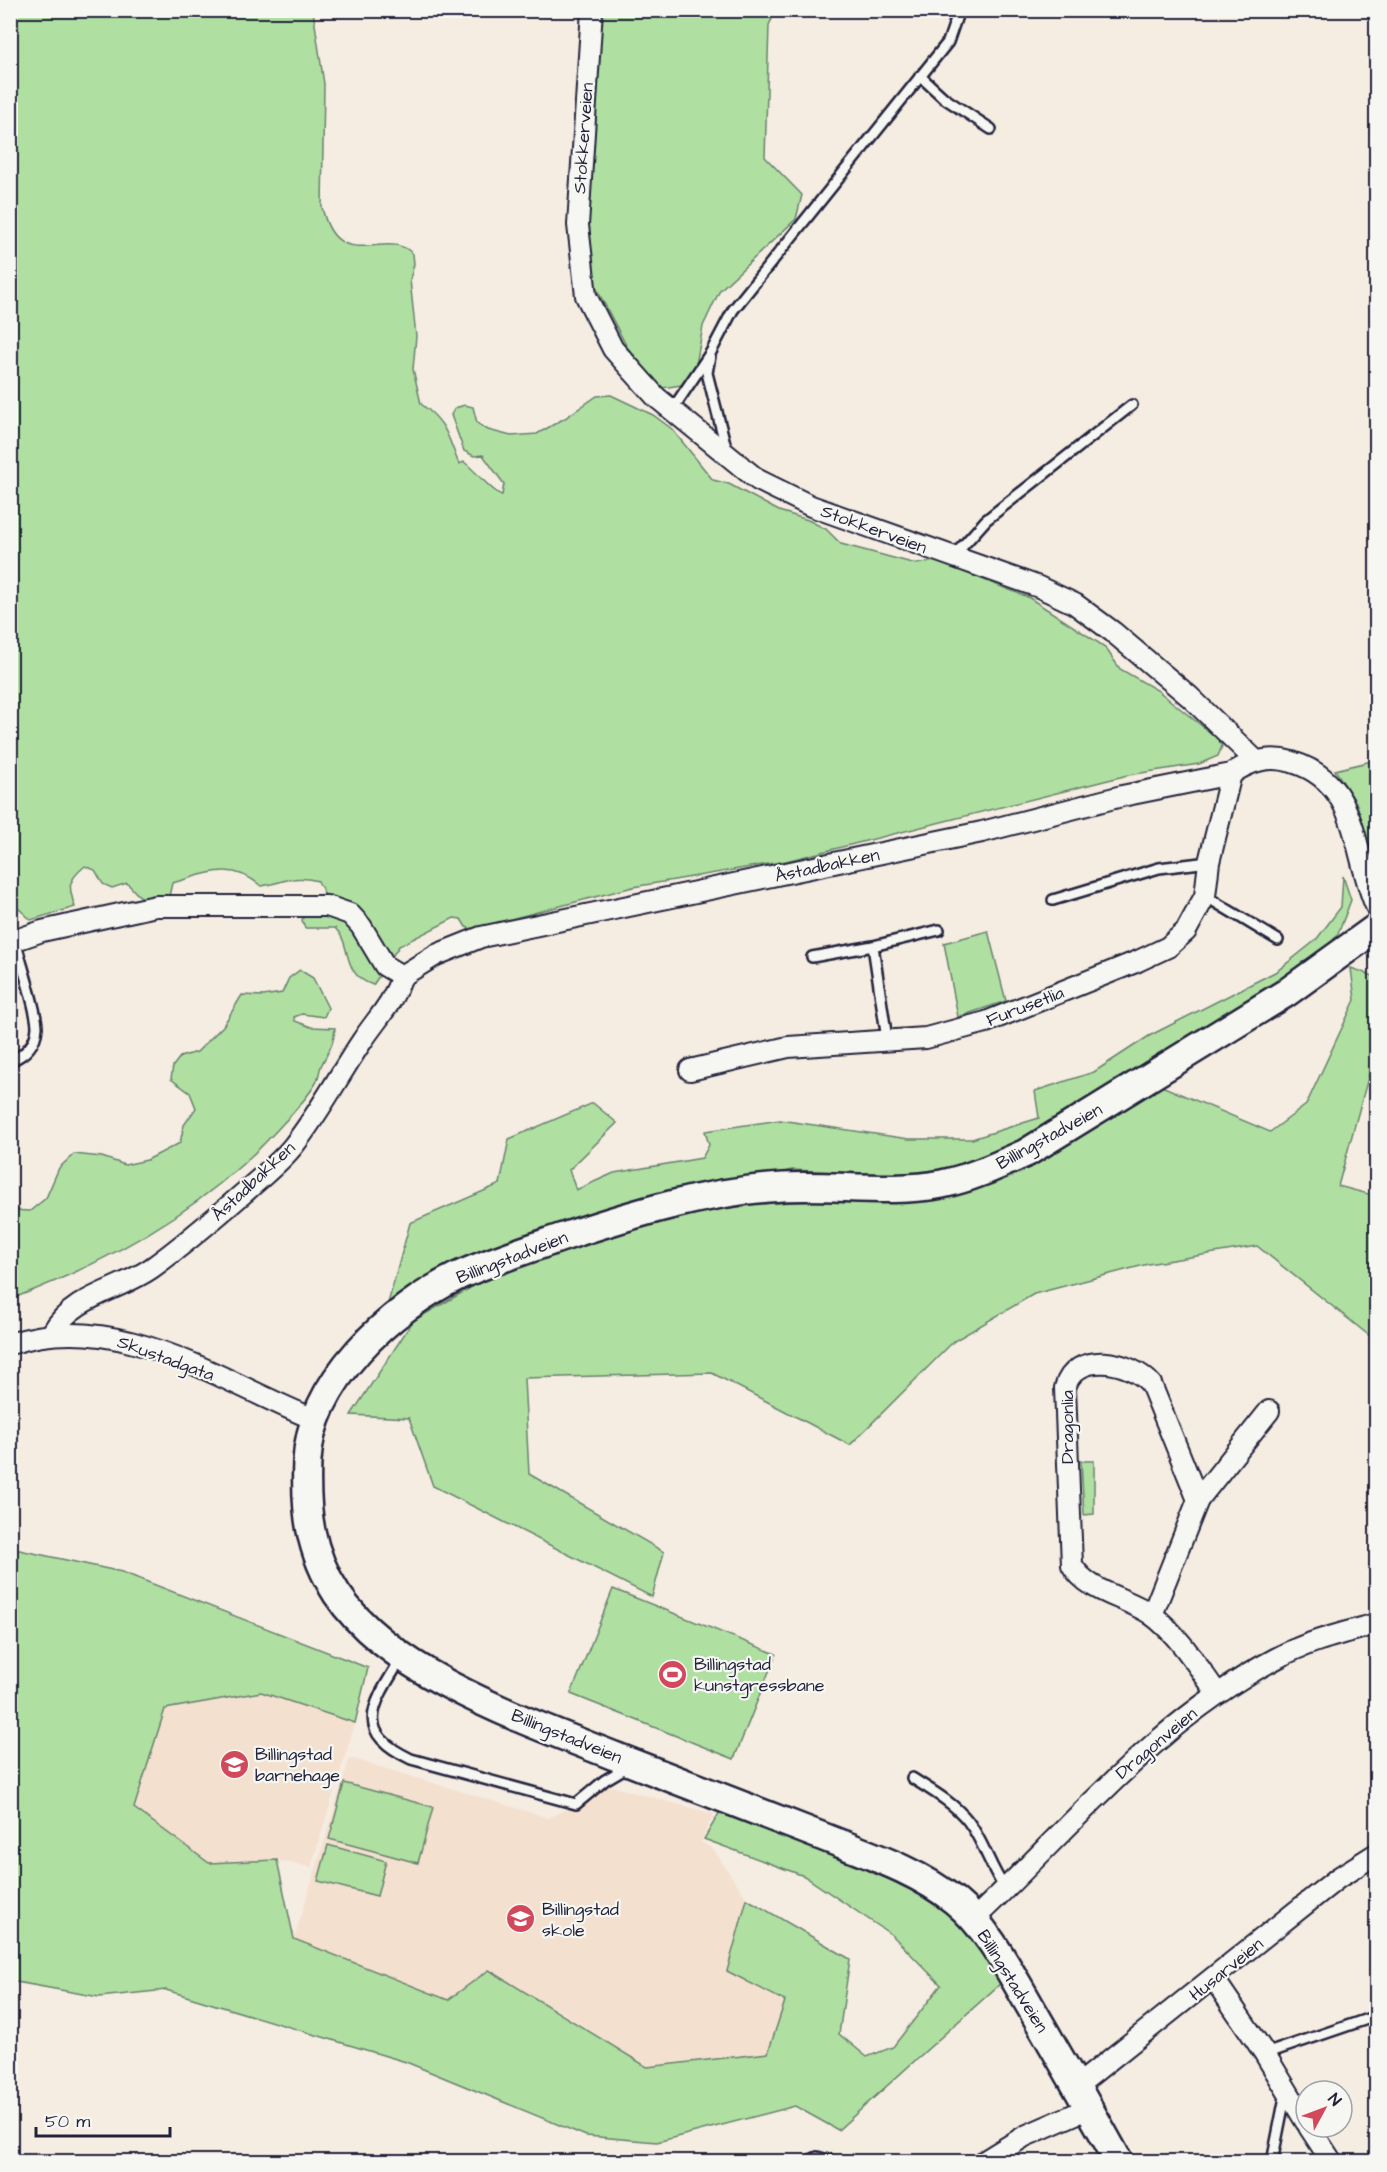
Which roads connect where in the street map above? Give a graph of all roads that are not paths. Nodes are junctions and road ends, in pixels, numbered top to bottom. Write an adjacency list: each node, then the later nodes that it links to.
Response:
1 (591, 10): 7 (street, Stokkerveien)
2 (959, 10): 3 (lane)
3 (920, 76): 4 (lane); 5 (lane)
4 (991, 129)
5 (711, 352): 7 (lane); 8 (lane)
6 (1132, 405): 9 (lane)
7 (672, 410): 8 (street, Stokkerveien)
8 (728, 456): 9 (street, Stokkerveien)
9 (953, 557): 10 (street, Stokkerveien)
10 (1256, 761): 11 (street, Åstadbakken); 15 (street)
11 (1231, 774): 12 (street, Furusetlia); 21 (street, Åstadbakken)
12 (1209, 862): 13 (street, Furusetlia); 14 (lane)
13 (1205, 896): 17 (lane); 22 (street, Furusetlia)
14 (1053, 900)
15 (1376, 925): 28 (main road, Billingstadveien)
16 (939, 930): 19 (lane)
17 (1278, 940)
18 (13, 941): 21 (street); 23 (lane)
19 (873, 946): 20 (lane); 22 (lane)
20 (812, 957)
21 (402, 976): 25 (street, Åstadbakken)
22 (887, 1039): 24 (street, Furusetlia)
23 (10, 1061)
24 (690, 1070)
25 (52, 1333): 26 (street, Skustadgata); 28 (street, Skustadgata)
26 (10, 1344)
27 (1269, 1411): 29 (street)
28 (314, 1419): 32 (main road, Billingstadveien)
29 (1198, 1500): 30 (street); 30 (street, Dragonlia)
30 (1152, 1615): 33 (street, Dragonlia)
31 (1377, 1624): 33 (street, Dragonveien)
32 (403, 1657): 34 (main road, Billingstadveien); 34 (lane)
33 (1218, 1693): 37 (street, Dragonveien)
34 (634, 1763): 38 (main road, Billingstadveien)
35 (912, 1778): 37 (lane)
36 (1377, 1854): 39 (street, Husarveien)
37 (1005, 1888): 38 (street, Dragonveien)
38 (973, 1920): 43 (main road, Billingstadveien)
39 (1214, 1979): 41 (street); 43 (street, Husarveien)
40 (1377, 2016): 41 (lane)
41 (1265, 2054): 42 (street)
42 (1286, 2092): 44 (street); 50 (lane)
43 (1083, 2097): 48 (street, Husarveien); 49 (main road, Billingstadveien)
44 (1294, 2104)
45 (1317, 2139): 51 (street)
46 (806, 2162): 47 (lane)
47 (836, 2162)
48 (983, 2162)
49 (1119, 2162)
50 (1272, 2162)
51 (1332, 2162)

